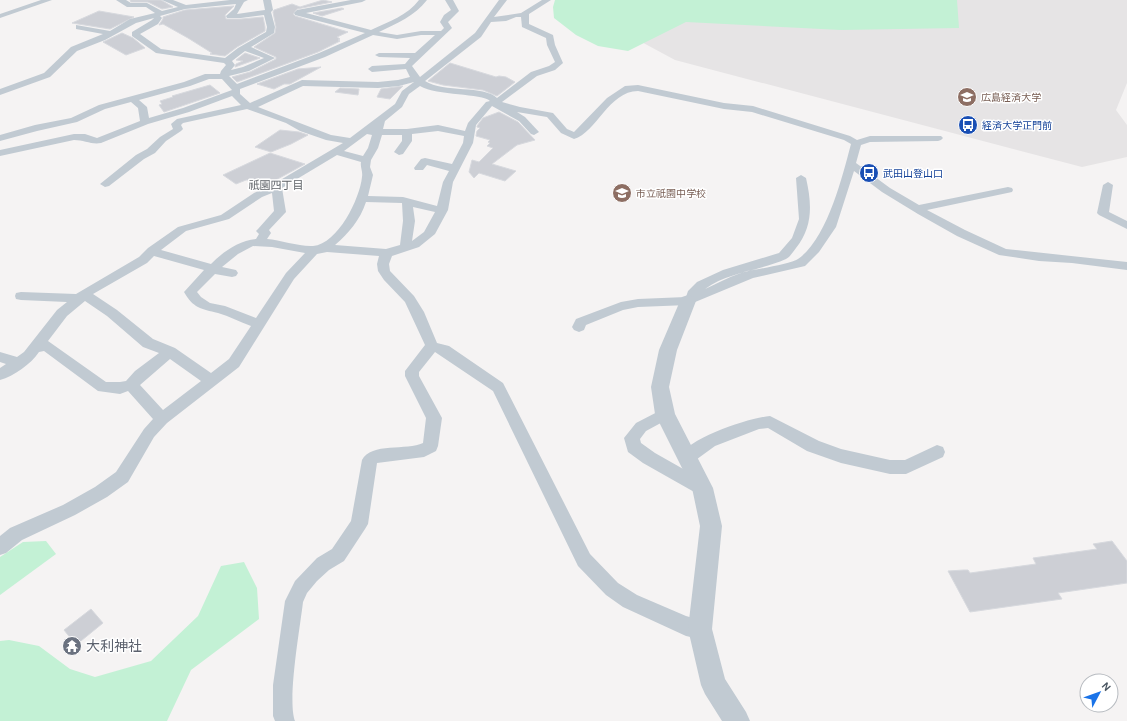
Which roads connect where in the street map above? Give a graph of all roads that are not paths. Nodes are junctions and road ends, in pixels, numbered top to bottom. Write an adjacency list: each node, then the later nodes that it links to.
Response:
1 (48, 0): 15 (street)
2 (120, 0): 13 (street)
3 (166, 0): 11 (street)
4 (268, 0): 12 (street)
5 (362, 0): 19 (street)
6 (423, 0): 19 (street)
7 (449, 0): 20 (street)
8 (503, 0): 16 (street)
9 (547, 0): 14 (street)
10 (242, 1): 11 (street); 12 (street)
11 (185, 7): 13 (street)
12 (267, 12): 21 (street)
13 (159, 14): 18 (street); 24 (street)
14 (524, 15): 16 (street); 34 (street)
15 (0, 16)
16 (490, 20): 29 (street)
17 (79, 27): 18 (street)
18 (110, 33): 32 (street)
19 (371, 33): 20 (street); 31 (street)
20 (442, 33): 23 (street)
21 (245, 48): 24 (street); 27 (street)
22 (380, 55): 23 (street)
23 (418, 56): 25 (street)
24 (227, 61): 27 (street)
25 (408, 66): 26 (street); 29 (street)
26 (372, 69)
27 (225, 75): 31 (street); 33 (street)
28 (326, 75): 30 (street)
29 (418, 79): 30 (street); 34 (street); 39 (street)
30 (302, 83): 35 (street)
31 (236, 90): 35 (street); 36 (street)
32 (0, 92)
33 (133, 99): 40 (street); 46 (street)
34 (495, 103): 44 (street); 45 (street); 49 (street)
35 (249, 106): 38 (street); 48 (street)
36 (193, 107): 37 (street); 38 (street)
37 (159, 118): 38 (street); 40 (street)
38 (181, 120): 58 (street)
39 (381, 120): 41 (street); 42 (street)
40 (145, 122): 52 (street)
41 (365, 132): 42 (street); 48 (street)
42 (377, 132): 43 (street); 53 (street)
43 (407, 132): 45 (street); 51 (street)
44 (534, 132)
45 (468, 134): 56 (street)
46 (0, 138)
47 (938, 138): 49 (street)
48 (350, 141): 50 (street)
49 (856, 143): 54 (street)
50 (336, 152): 53 (street); 60 (street)
51 (399, 152)
52 (0, 153)
53 (366, 160): 62 (street)
54 (851, 164): 64 (street); 77 (street)
55 (419, 168): 56 (street)
56 (454, 170): 65 (street)
57 (801, 178): 77 (street)
58 (106, 184)
59 (1108, 185): 66 (street)
60 (276, 187): 67 (street); 70 (street)
61 (1008, 190): 64 (street)
62 (361, 199): 63 (street); 69 (street)
63 (409, 201): 65 (street); 68 (street)
64 (916, 209): 72 (street)
65 (442, 210): 68 (street)
66 (1127, 226)
67 (260, 241): 69 (street); 73 (street)
68 (406, 248): 71 (street)
69 (313, 250): 71 (street); 78 (street)
70 (152, 251): 73 (street); 76 (street)
71 (388, 253): 80 (street)
72 (1127, 266)
73 (213, 269): 74 (street); 78 (street)
74 (232, 273)
75 (21, 296): 76 (street)
76 (82, 296): 81 (street); 82 (street)
77 (688, 301): 79 (street); 88 (street)
78 (260, 324): 86 (street)
79 (579, 327)
80 (432, 346): 94 (street); 95 (street)
81 (36, 348): 84 (street); 87 (street)
82 (170, 352): 86 (street); 87 (street)
83 (0, 357): 84 (street)
84 (19, 363): 85 (street)
85 (0, 376)
86 (212, 381): 89 (street)
87 (131, 385): 89 (street)
88 (665, 414): 91 (street); 92 (street)
89 (162, 419): 93 (street)
90 (937, 452): 91 (street)
91 (687, 458): 92 (street)
92 (702, 488): 94 (street)
93 (0, 546)
94 (700, 629): 96 (street)
95 (285, 721)
96 (737, 721)

